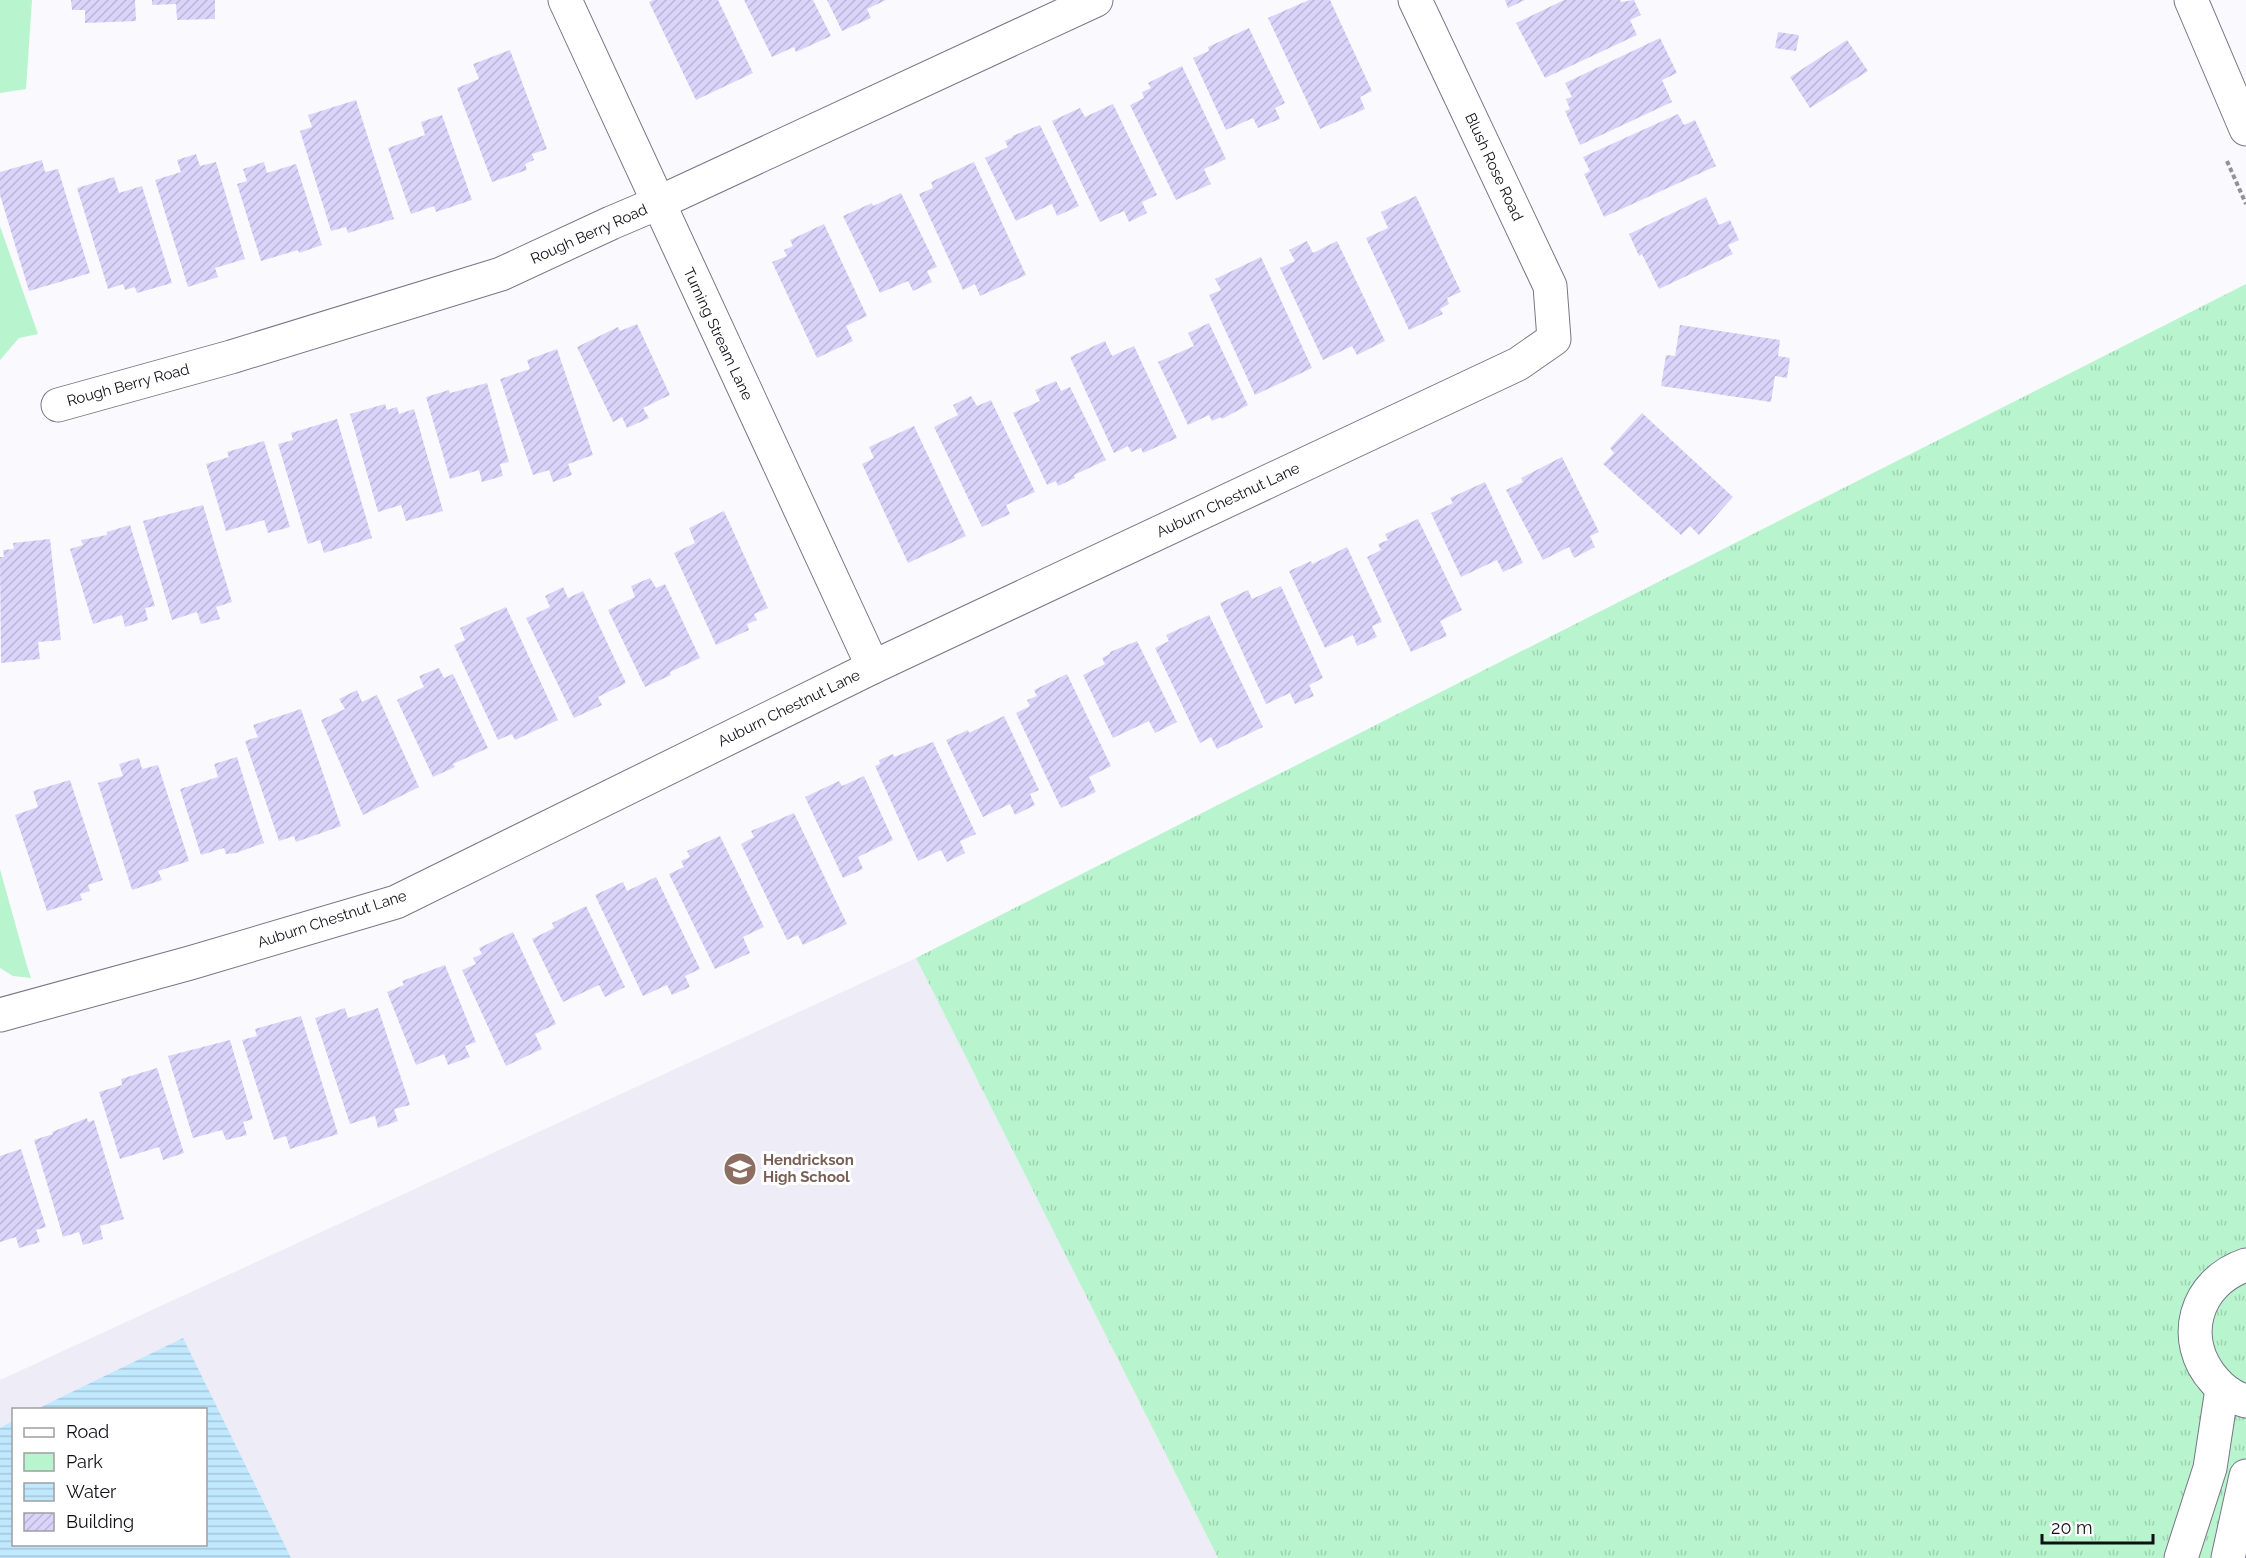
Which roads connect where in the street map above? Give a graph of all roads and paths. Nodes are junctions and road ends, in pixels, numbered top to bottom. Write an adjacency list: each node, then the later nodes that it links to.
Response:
1 (565, 0): 6 (street, Turning Stream Lane)
2 (1096, 0): 6 (street, Rough Berry Road)
3 (1415, 0): 7 (street, Blush Rose Road)
4 (2191, 0): 5 (street)
5 (2246, 129)
6 (658, 203): 8 (street, Rough Berry Road); 9 (street, Turning Stream Lane)
7 (1554, 339): 9 (street, Auburn Chestnut Lane)
8 (58, 405)
9 (873, 667): 10 (street, Auburn Chestnut Lane)
10 (0, 1015)
11 (2246, 1264): 12 (street)
12 (2234, 1395): 14 (street)
13 (2246, 1476): 15 (street)
14 (2181, 1558)
15 (2228, 1558)

